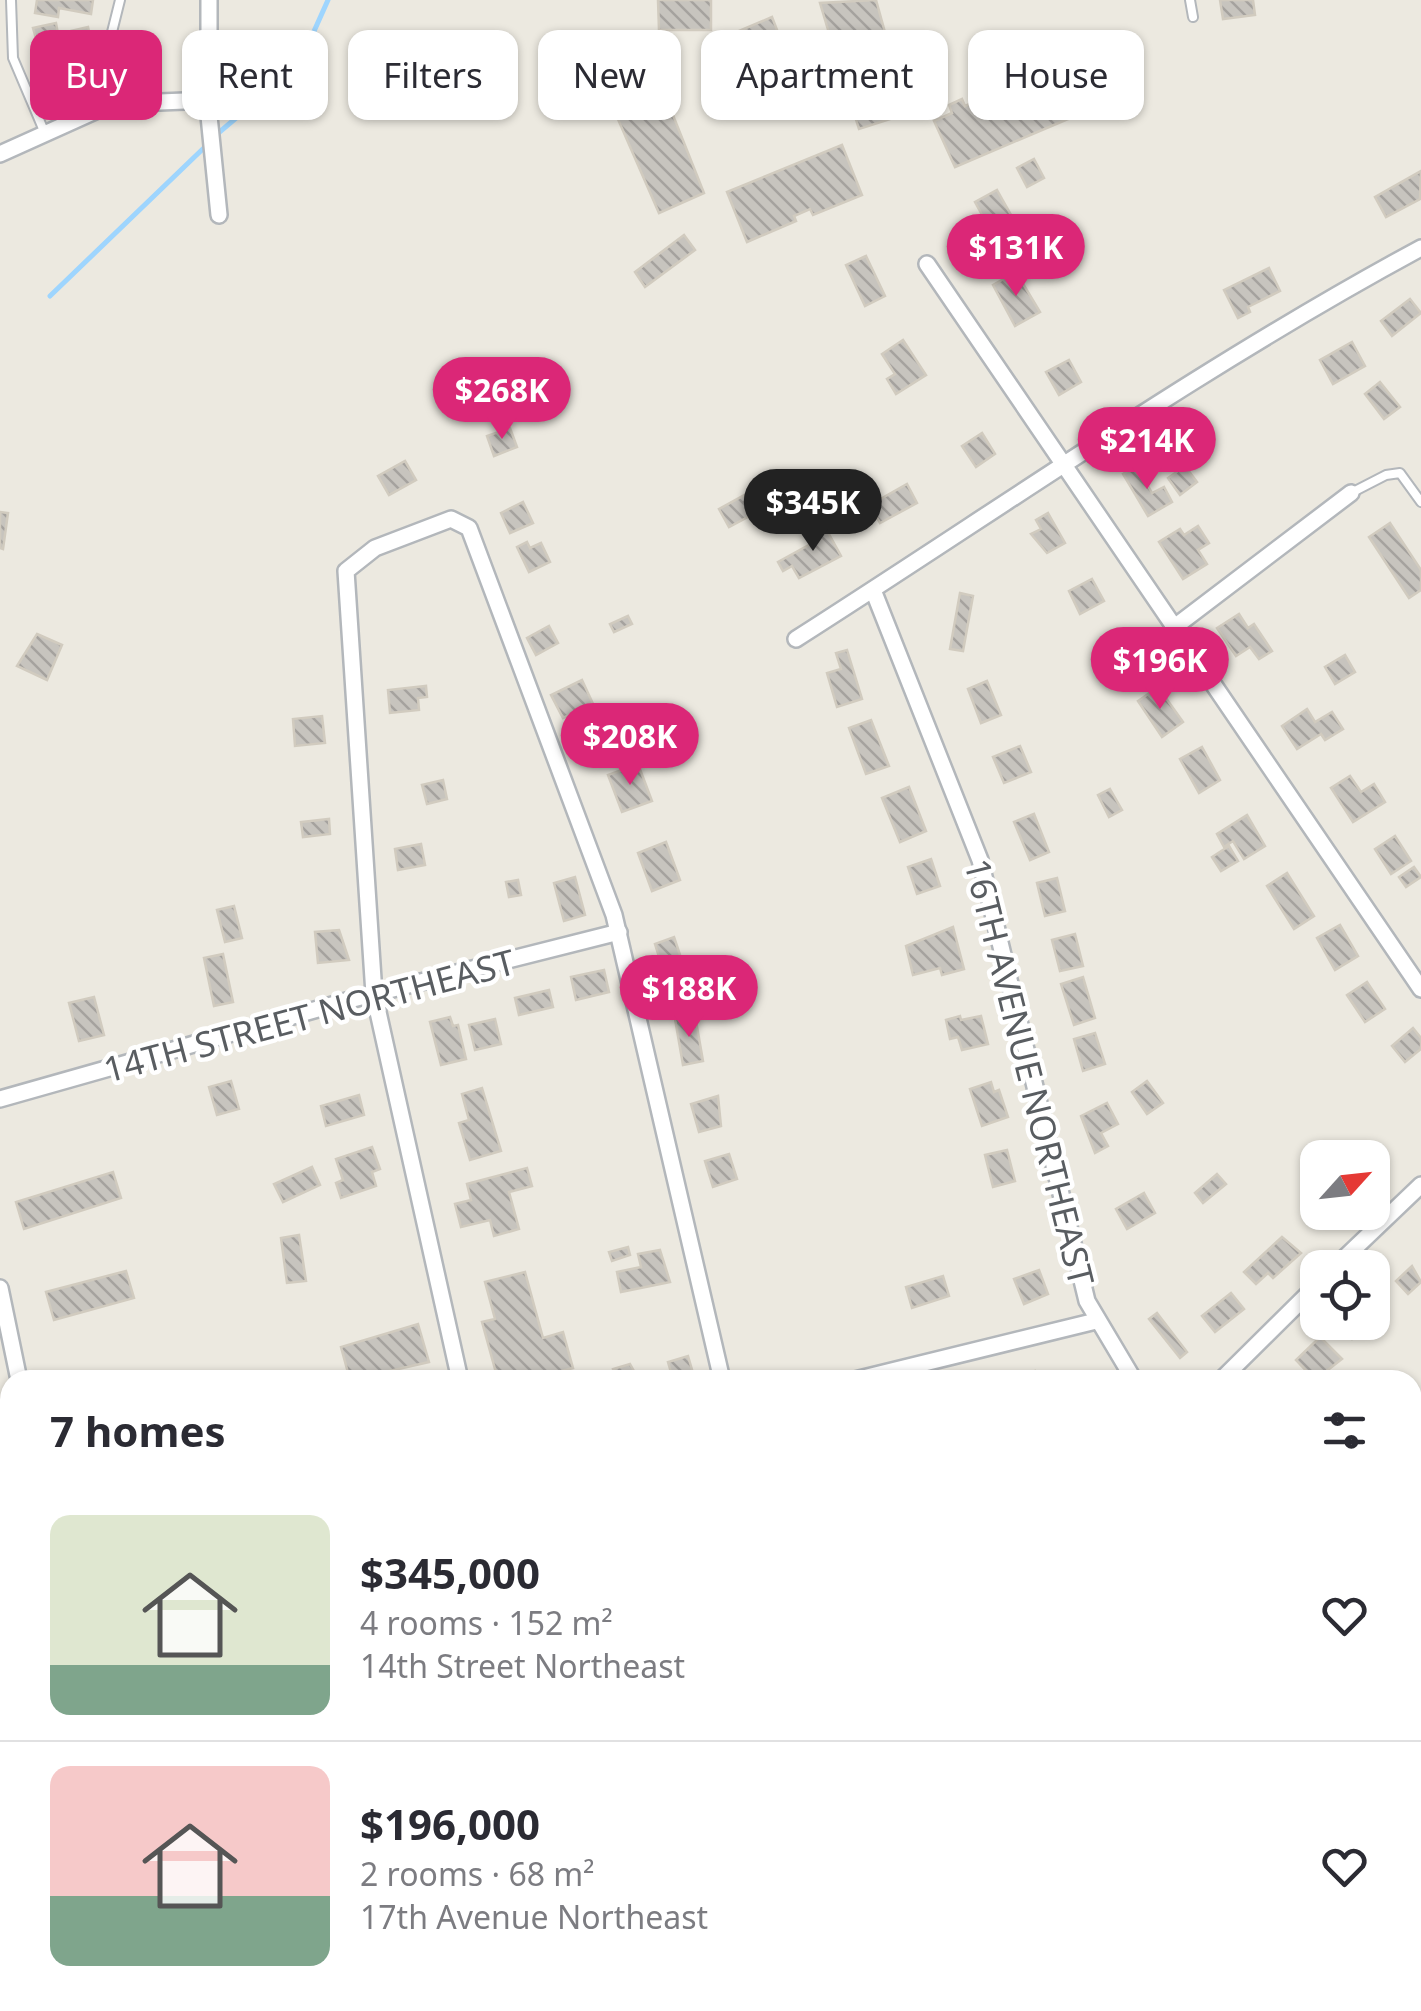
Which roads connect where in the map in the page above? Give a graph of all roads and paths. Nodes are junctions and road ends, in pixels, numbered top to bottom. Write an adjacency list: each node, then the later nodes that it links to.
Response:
1 (11, 0): 10 (lane)
2 (120, 0): 6 (lane)
3 (209, 0): 7 (street)
4 (1190, 0): 5 (lane)
5 (1193, 17)
6 (112, 30)
7 (209, 30)
8 (71, 120): 10 (street)
9 (212, 120): 12 (street)
10 (44, 131): 11 (street)
11 (0, 154)
12 (220, 215)
13 (1421, 248): 15 (street)
14 (927, 264): 15 (street)
15 (1062, 465): 18 (street); 19 (street)
16 (1351, 493): 17 (lane); 19 (street)
17 (1421, 502)
18 (872, 590): 20 (street); 29 (street, 16TH AVENUE NORTHEAST)
19 (1172, 629): 22 (street)
20 (796, 640)
21 (619, 932): 23 (street, 14TH STREET NORTHEAST); 23 (street); 32 (street)
22 (1421, 988)
23 (374, 994): 24 (street, 14TH STREET NORTHEAST); 31 (street)
24 (0, 1099)
25 (1421, 1185): 26 (street)
26 (1353, 1250)
27 (0, 1288): 30 (street)
28 (1300, 1302): 35 (street)
29 (1096, 1322): 33 (street); 34 (street, 16TH AVENUE NORTHEAST)
30 (18, 1370)
31 (458, 1370)
32 (720, 1370)
33 (897, 1370)
34 (1127, 1370)
35 (1231, 1370)

